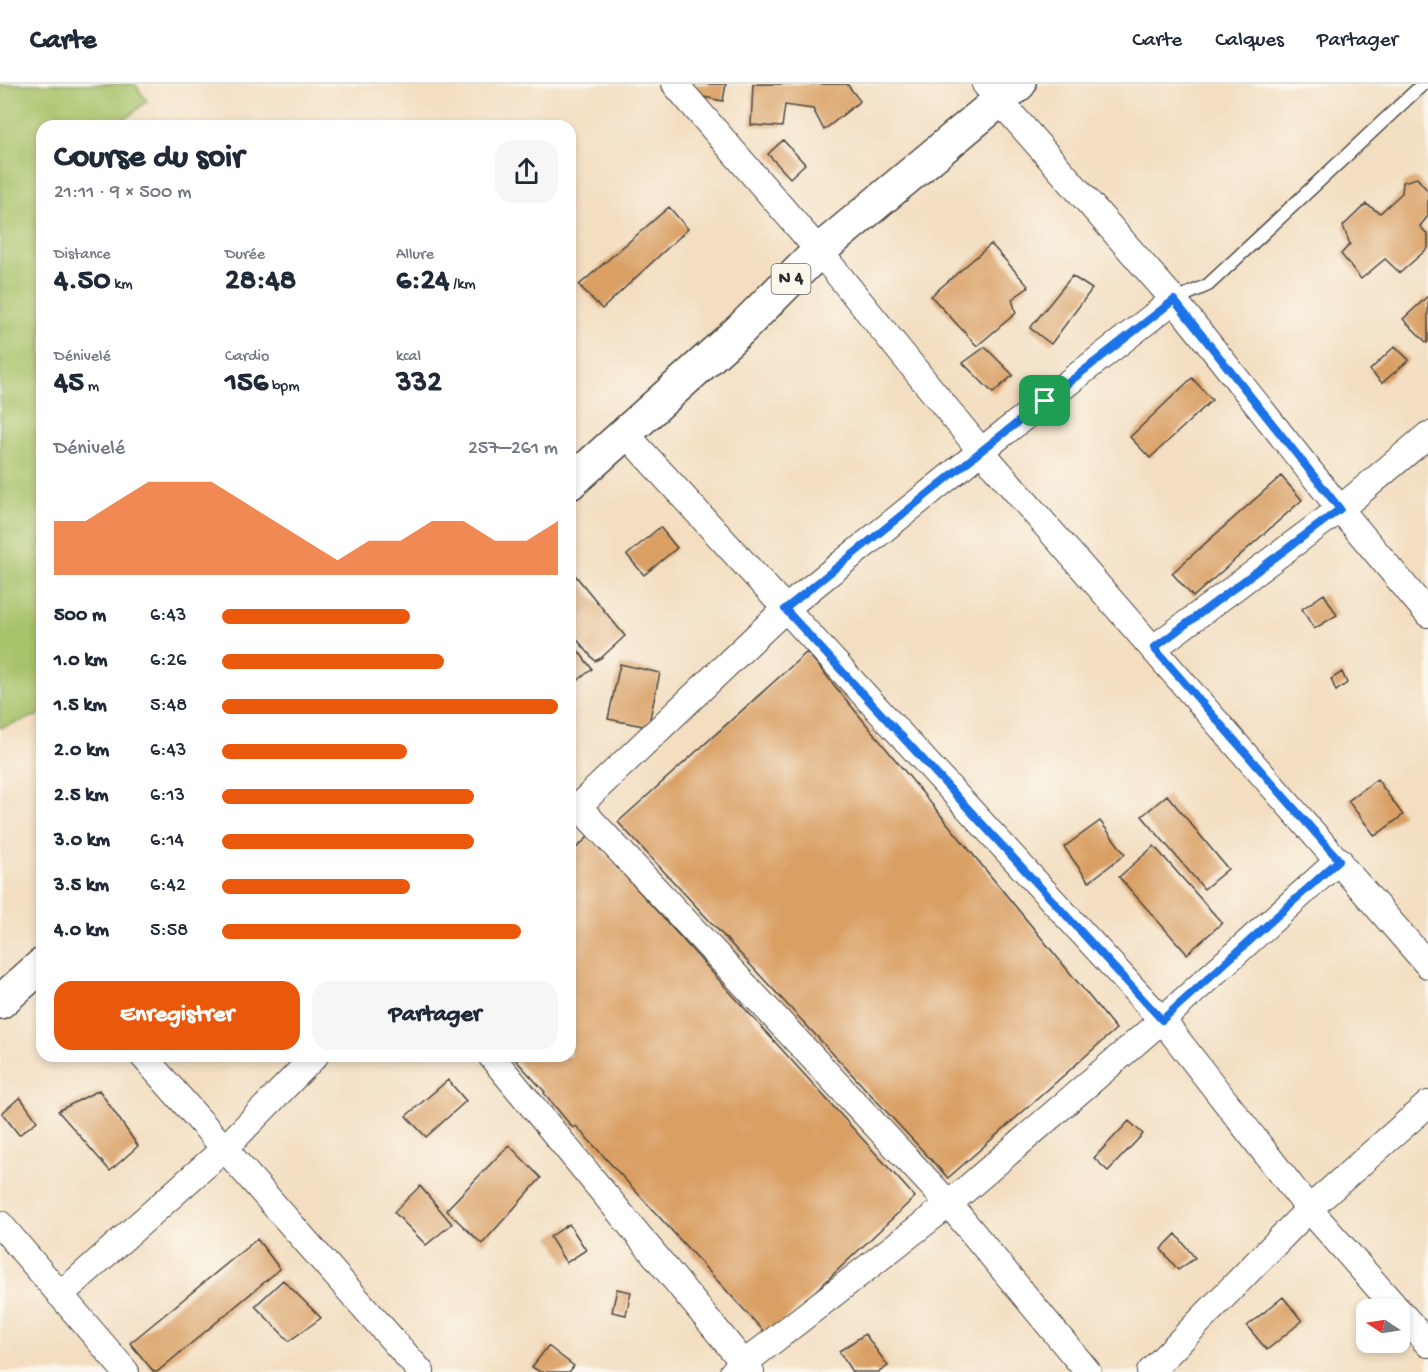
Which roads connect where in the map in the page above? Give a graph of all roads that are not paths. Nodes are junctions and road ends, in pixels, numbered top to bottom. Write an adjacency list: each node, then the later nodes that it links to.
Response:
1 (675, 84): 4 (street)
2 (1423, 84): 5 (lane)
3 (1001, 90): 4 (highway, N 4); 5 (street)
4 (819, 251): 6 (highway, N 4); 8 (street)
5 (1174, 300): 8 (street); 10 (street)
6 (624, 432): 9 (highway, N 4); 11 (street)
7 (1428, 435): 10 (street)
8 (981, 451): 11 (street); 13 (street)
9 (576, 477)
10 (1340, 509): 12 (street); 13 (street)
11 (785, 609): 14 (street); 20 (street)
12 (1428, 614)
13 (1154, 648): 16 (street)
14 (576, 808)
15 (576, 812): 26 (street)
16 (1339, 860): 17 (street); 20 (street)
17 (1428, 965)
18 (36, 970): 19 (highway)
19 (0, 1002)
20 (1162, 1020): 26 (street); 27 (street)
21 (148, 1062): 25 (street)
22 (309, 1062): 25 (street)
23 (496, 1062): 33 (street)
24 (1428, 1104): 27 (street)
25 (225, 1148): 29 (street); 35 (street)
26 (949, 1204): 33 (street); 36 (street)
27 (1309, 1209): 30 (street); 37 (street)
28 (0, 1224): 29 (street)
29 (60, 1295): 34 (street)
30 (1388, 1299)
31 (1410, 1324): 32 (street)
32 (1428, 1344)
33 (742, 1369)
34 (126, 1372)
35 (420, 1372)
36 (1089, 1372)
37 (1150, 1372)

